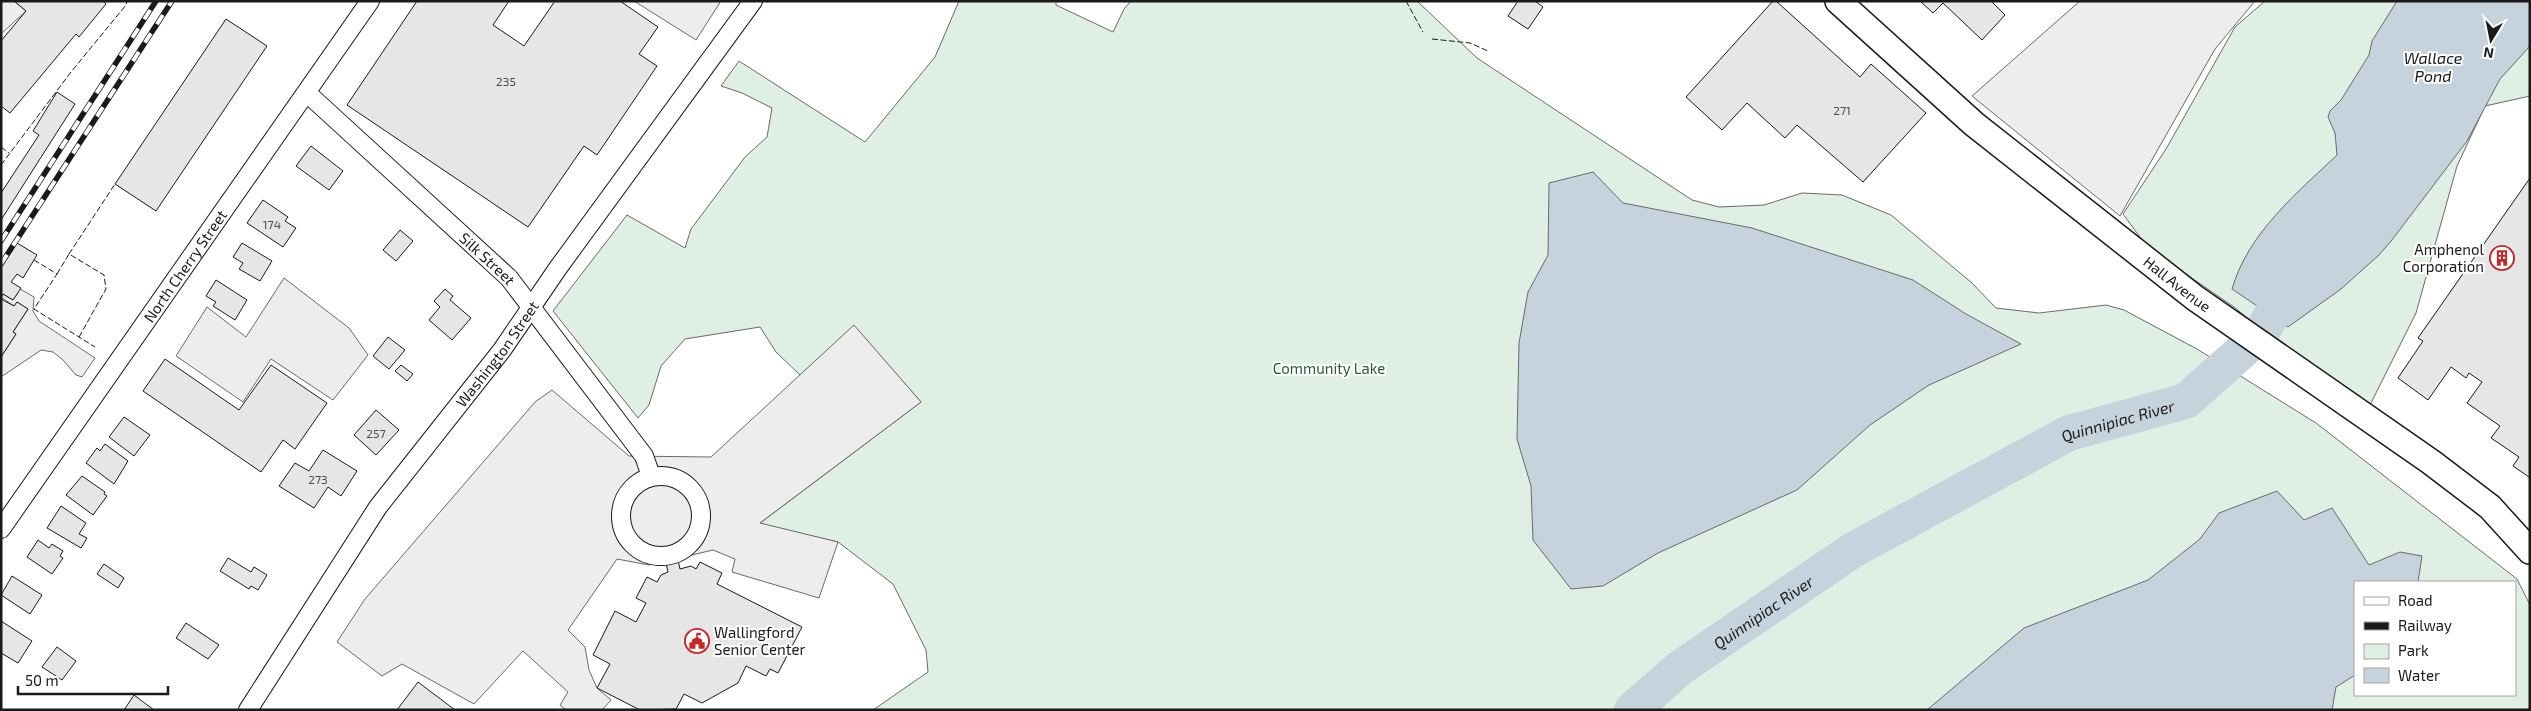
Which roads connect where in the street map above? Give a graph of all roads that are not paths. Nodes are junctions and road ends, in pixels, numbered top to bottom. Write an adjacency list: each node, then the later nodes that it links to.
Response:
1 (370, 1): 4 (street, North Cherry Street)
2 (753, 1): 5 (street, Washington Street)
3 (1838, 1): 8 (main road, Hall Avenue)
4 (307, 93): 5 (street, Silk Street); 7 (street, North Cherry Street)
5 (532, 306): 6 (street, Silk Street); 9 (street, Washington Street)
6 (651, 476): 6 (street)
7 (1, 529)
8 (2530, 551)
9 (248, 710)

